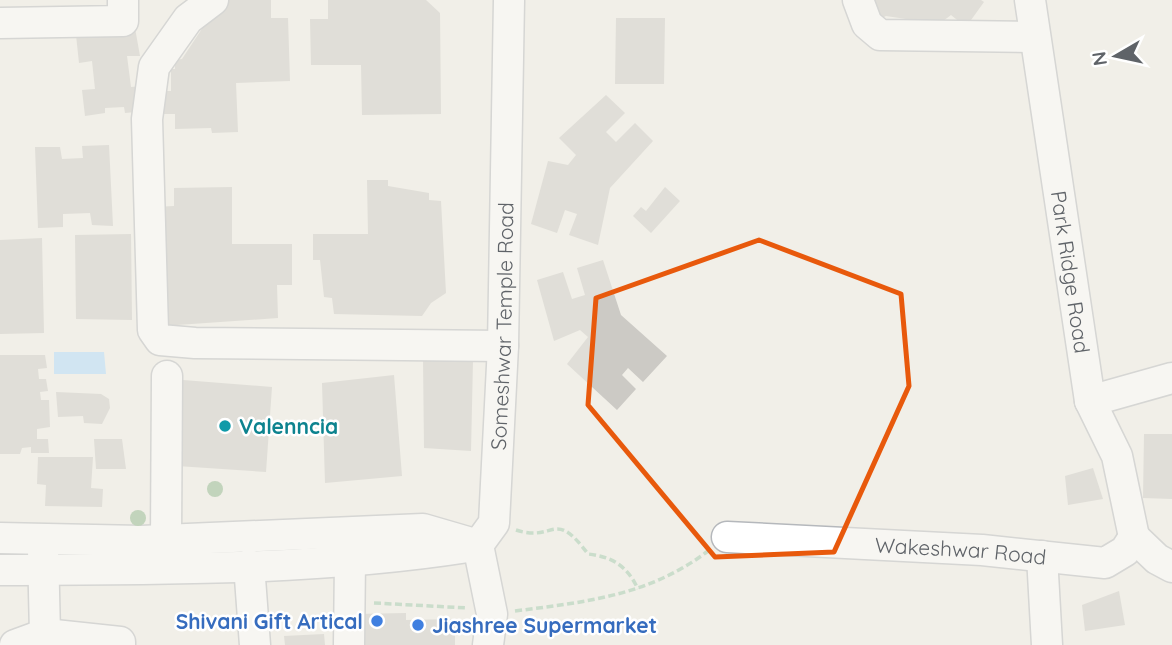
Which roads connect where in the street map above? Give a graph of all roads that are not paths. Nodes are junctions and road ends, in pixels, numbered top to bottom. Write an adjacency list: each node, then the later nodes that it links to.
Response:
1 (123, 0): 6 (street)
2 (213, 0): 8 (street)
3 (509, 0): 8 (street, Someshwar Temple Road)
4 (858, 0): 7 (street)
5 (1030, 0): 7 (street, Park Ridge Road)
6 (0, 23)
7 (1033, 37): 11 (street, Park Ridge Road)
8 (503, 346): 12 (street, Someshwar Temple Road)
9 (167, 376): 17 (street)
10 (1172, 378): 11 (street)
11 (1090, 401): 15 (street, Park Ridge Road)
12 (486, 534): 17 (street); 19 (street); 29 (street, Someshwar Temple Road)
13 (42, 537): 16 (street); 17 (street); 22 (street)
14 (727, 537): 18 (street, Wakeshwar Road)
15 (1134, 537): 18 (street, Wakeshwar Road); 21 (street)
16 (0, 538)
17 (166, 539)
18 (1042, 556): 30 (street)
19 (350, 560): 20 (street); 28 (street)
20 (249, 565): 22 (street); 27 (street)
21 (1172, 567)
22 (44, 569): 23 (street); 24 (street)
23 (0, 570)
24 (45, 634): 25 (street); 26 (street)
25 (15, 645)
26 (120, 645)
27 (255, 645)
28 (349, 645)
29 (488, 645)
30 (1047, 645)

